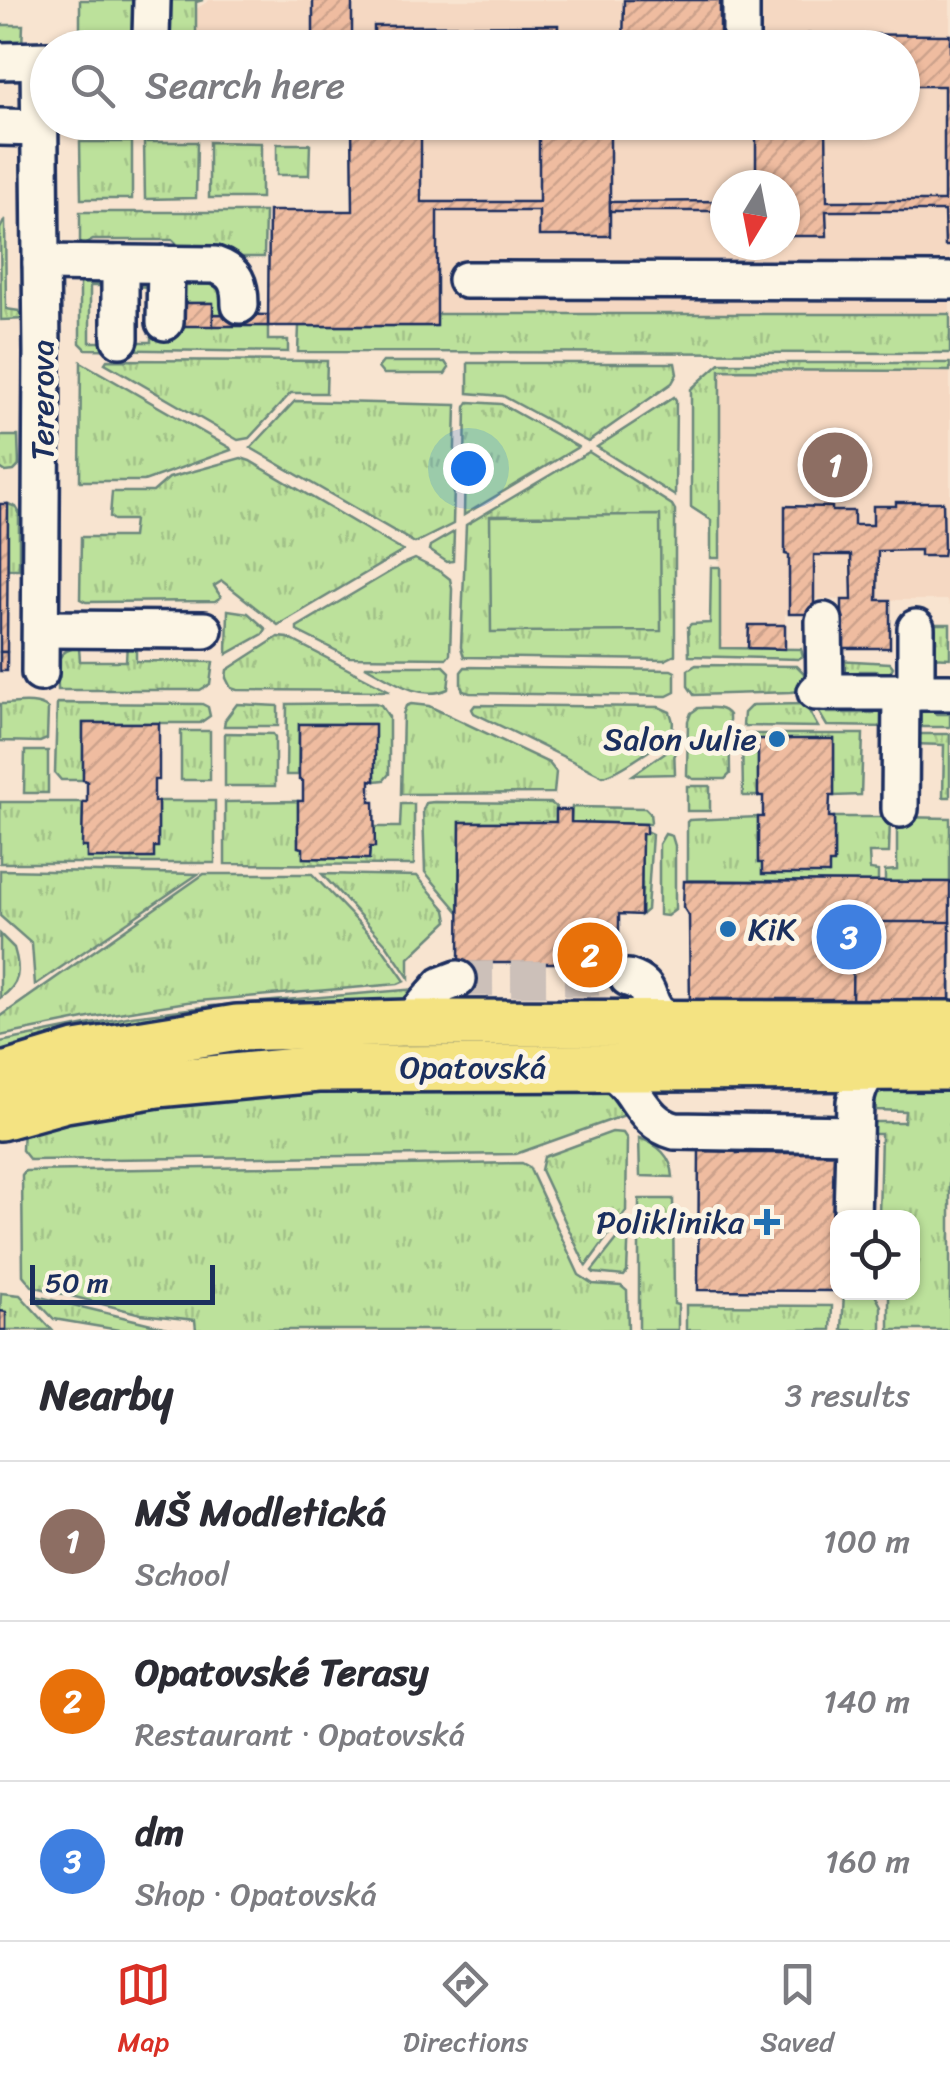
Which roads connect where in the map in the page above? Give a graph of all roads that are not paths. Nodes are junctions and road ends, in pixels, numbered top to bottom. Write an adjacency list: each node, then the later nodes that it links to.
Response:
1 (152, 0): 3 (street)
2 (741, 0): 4 (street)
3 (151, 30)
4 (741, 30)
5 (0, 61): 6 (street, Tererova)
6 (30, 61)
7 (0, 128): 8 (street)
8 (30, 128)
9 (40, 140): 10 (street, Tererova)
10 (41, 263): 11 (street); 20 (street, Tererova)
11 (120, 264): 12 (street); 17 (street)
12 (166, 264): 15 (street); 16 (street)
13 (466, 280): 14 (street)
14 (950, 281)
15 (240, 305)
16 (165, 322)
17 (120, 339)
18 (824, 620): 23 (street)
19 (916, 628): 23 (street)
20 (41, 629): 21 (street); 22 (street, Tererova)
21 (204, 630)
22 (40, 674)
23 (922, 692): 24 (street)
24 (900, 809)
25 (628, 978): 28 (street)
26 (458, 979): 27 (street)
27 (409, 1022): 28 (main road, Opatovská); 30 (main road, Opatovská)
28 (681, 1023): 29 (main road, Opatovská)
29 (950, 1024)
30 (76, 1054): 32 (street, Opatovská); 35 (main road, Opatovská)
31 (879, 1066): 33 (main road, Opatovská); 34 (main road, Opatovská); 37 (street)
32 (0, 1067)
33 (608, 1067): 36 (main road, Opatovská); 37 (street)
34 (950, 1067)
35 (0, 1077)
36 (0, 1117)
37 (853, 1134): 38 (street)
38 (852, 1210)

